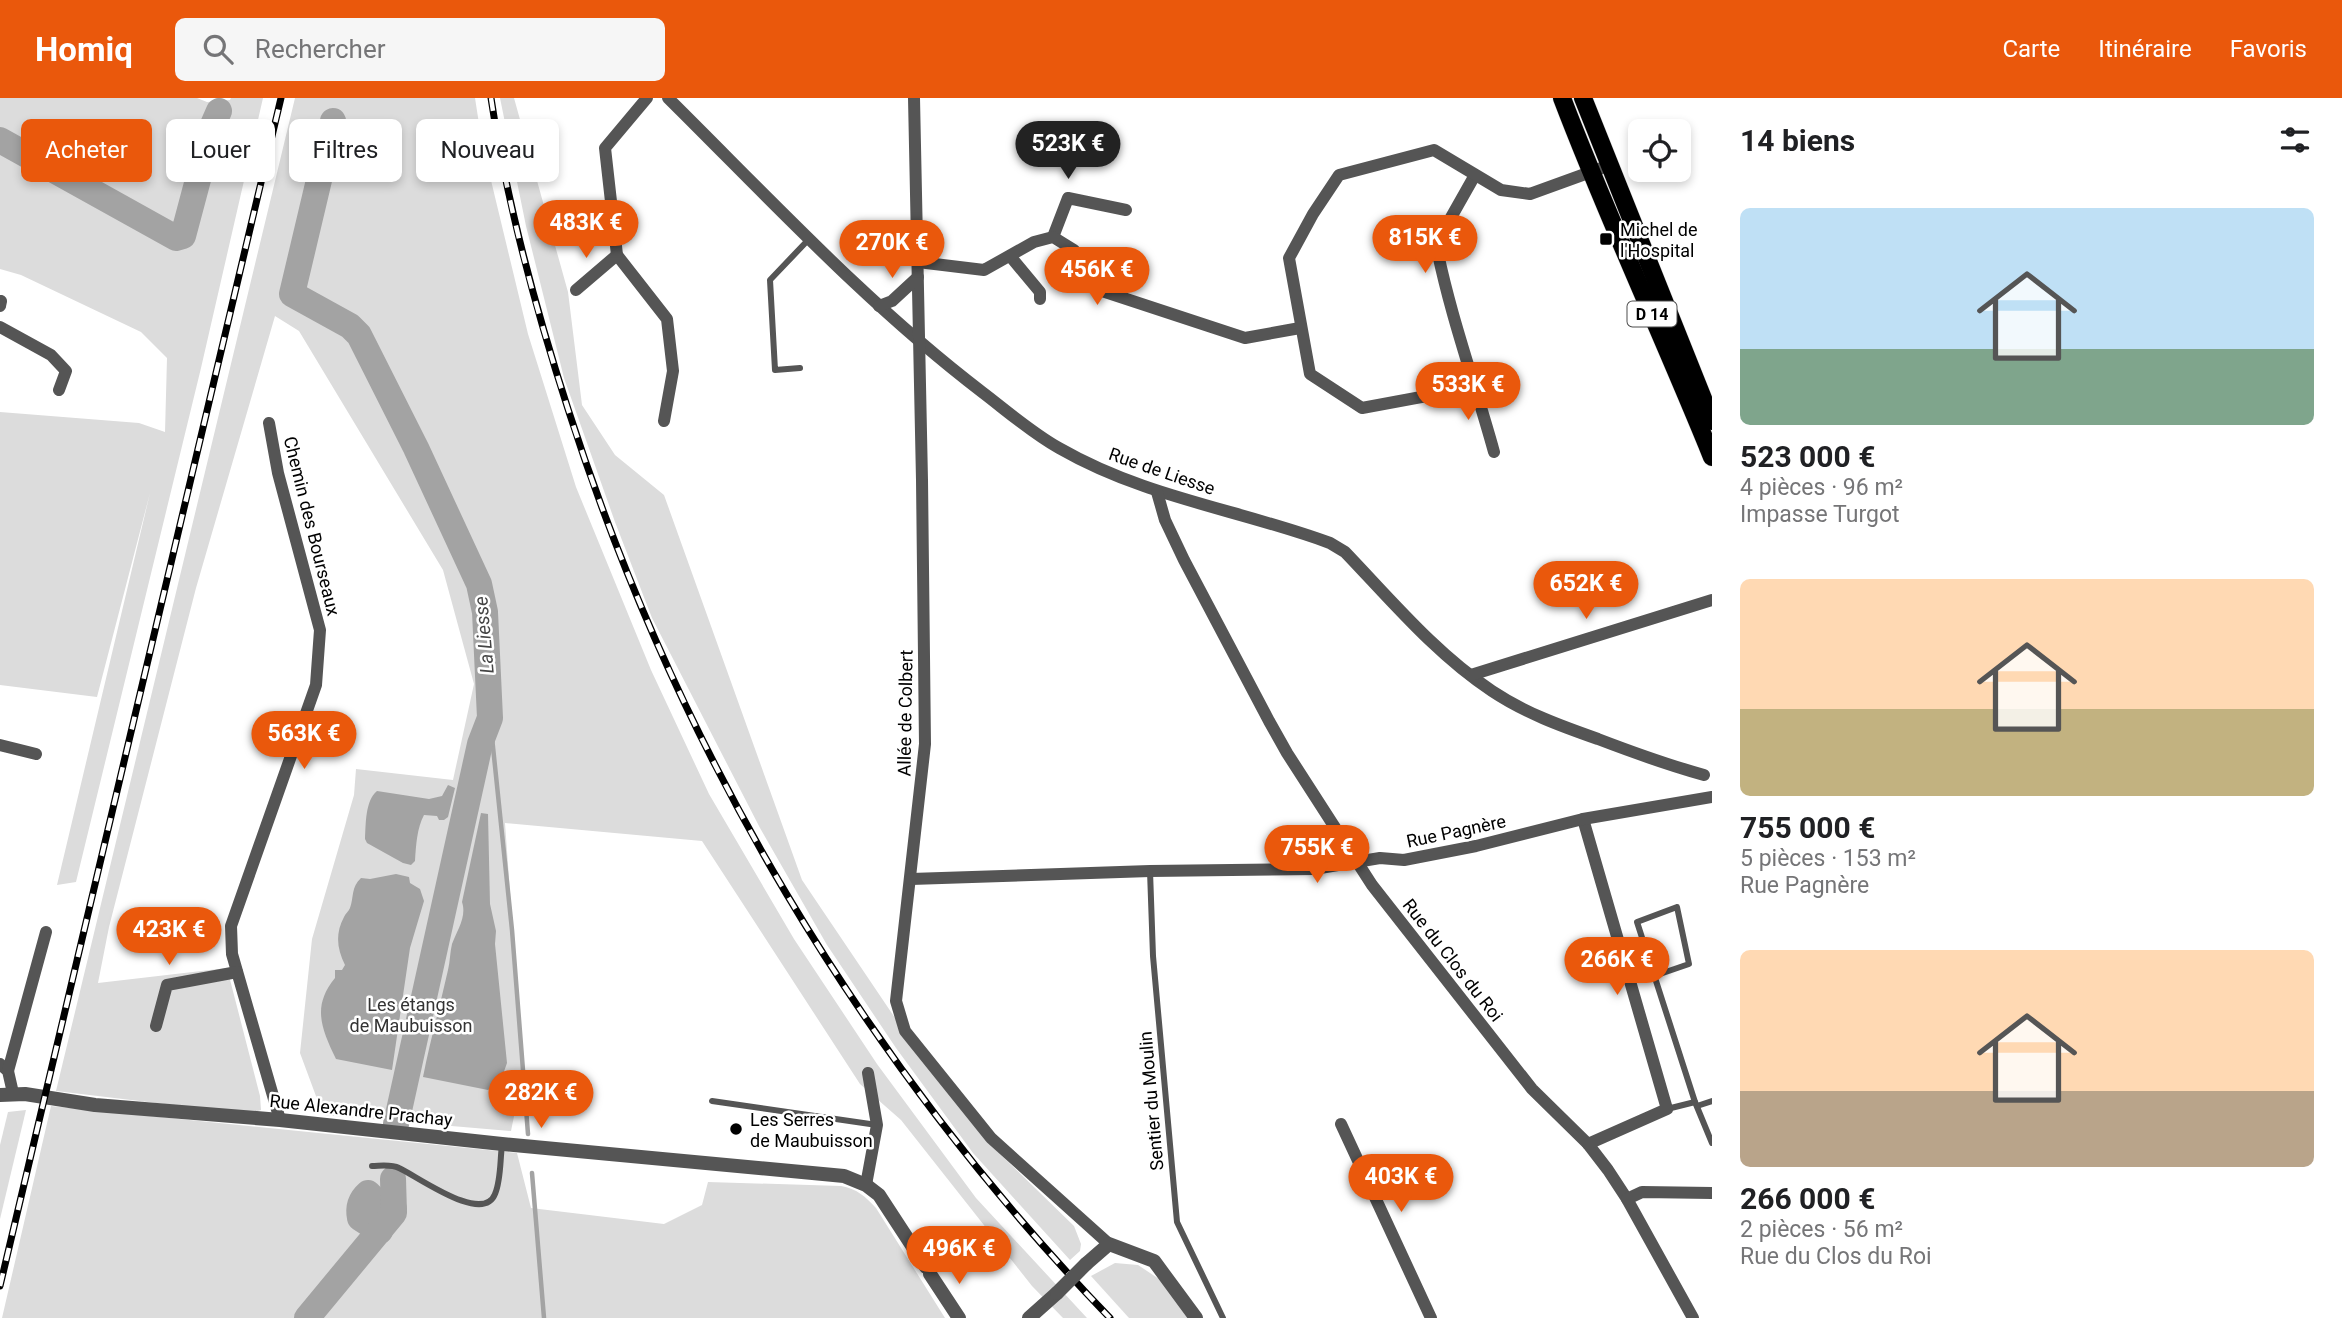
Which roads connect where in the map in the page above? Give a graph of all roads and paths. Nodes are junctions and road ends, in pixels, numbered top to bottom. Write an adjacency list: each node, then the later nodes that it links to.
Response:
1 (647, 98): 12 (street)
2 (668, 98): 11 (street, Rue de Liesse)
3 (914, 98): 14 (street, Allée de Colbert)
4 (1562, 98): 7 (main road, D 14)
5 (1583, 98): 6 (main road, D 14)
6 (1610, 165): 7 (street); 26 (main road, D 14)
7 (1591, 172): 8 (street); 29 (main road, D 14)
8 (1475, 175): 20 (street); 23 (street)
9 (1126, 210): 10 (street)
10 (1053, 237): 13 (street); 20 (street)
11 (811, 238): 18 (street, Rue de Liesse); 22 (lane)
12 (617, 255): 16 (street); 25 (street)
13 (1010, 256): 14 (street); 17 (street)
14 (918, 262): 15 (street, Allée de Colbert)
15 (918, 277): 18 (street); 21 (street, Allée de Colbert)
16 (576, 289)
17 (1040, 299)
18 (879, 306): 21 (street, Rue de Liesse)
19 (0, 327): 24 (street)
20 (1300, 328): 23 (street)
21 (919, 342): 30 (street, Rue de Liesse); 40 (street, Allée de Colbert)
22 (800, 368)
23 (1475, 383): 28 (street)
24 (59, 390)
25 (664, 421)
26 (1712, 421)
27 (269, 424): 42 (street, Chemin des Bourseaux)
28 (1494, 452)
29 (1712, 457)
30 (1157, 492): 32 (street, Rue de Liesse); 38 (street, Rue du Clos du Roi)
31 (1712, 600): 32 (street)
32 (1471, 675): 35 (street, Rue de Liesse)
33 (0, 745): 34 (street)
34 (36, 754)
35 (1709, 777)
36 (1712, 797): 37 (street, Rue Pagnère)
37 (1583, 819): 38 (street, Rue Pagnère); 51 (street)
38 (1357, 862): 39 (street, Rue Pagnère); 57 (street, Rue du Clos du Roi)
39 (1150, 871): 40 (street, Rue Pagnère); 66 (lane, Sentier du Moulin)
40 (911, 879): 62 (street, Allée de Colbert)
41 (46, 932): 45 (street)
42 (237, 972): 44 (street); 52 (street, Chemin des Bourseaux)
43 (1654, 976): 43 (lane); 50 (lane)
44 (156, 1026)
45 (4, 1068): 47 (street)
46 (867, 1073): 54 (street)
47 (7, 1094): 52 (street, Rue Alexandre Prachay)
48 (712, 1101): 54 (lane)
49 (1712, 1101): 50 (lane)
50 (1696, 1104): 51 (lane); 55 (lane)
51 (1667, 1109): 57 (street)
52 (280, 1120): 56 (street, Rue Alexandre Prachay)
53 (1341, 1124): 67 (street)
54 (877, 1125): 59 (street)
55 (1712, 1143)
56 (502, 1144): 58 (lane); 59 (street, Rue Alexandre Prachay)
57 (1588, 1144): 61 (street, Rue du Clos du Roi)
58 (372, 1166)
59 (866, 1185): 63 (street)
60 (1712, 1193): 61 (street)
61 (1627, 1199): 68 (street, Rue du Clos du Roi)
62 (1109, 1244): 64 (street, bridge); 65 (street)
63 (959, 1318)
64 (1028, 1318)
65 (1196, 1318)
66 (1223, 1318)
67 (1431, 1318)
68 (1693, 1318)

